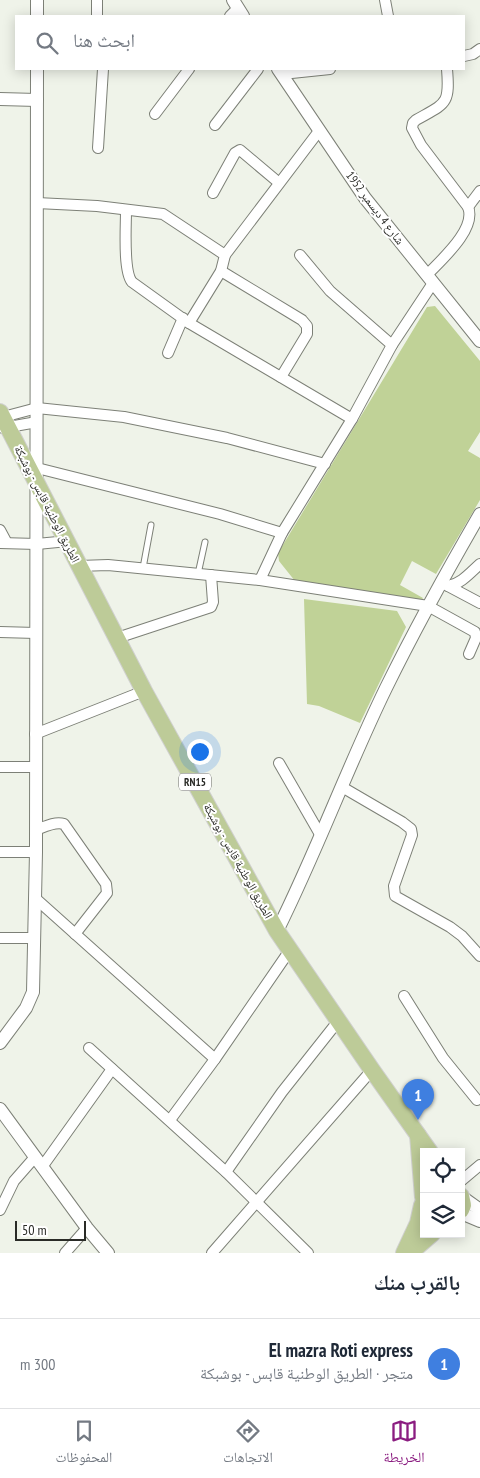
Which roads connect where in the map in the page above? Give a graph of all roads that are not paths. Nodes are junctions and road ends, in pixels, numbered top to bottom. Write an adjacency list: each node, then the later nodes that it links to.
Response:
1 (37, 0): 4 (street)
2 (97, 0): 5 (street)
3 (385, 0): 6 (street)
4 (37, 15)
5 (97, 15)
6 (388, 15)
7 (480, 48): 8 (street)
8 (465, 56)
9 (37, 70): 17 (street)
10 (103, 70): 21 (street)
11 (188, 70): 18 (street)
12 (257, 70): 19 (street)
13 (305, 70): 15 (street)
14 (447, 70): 26 (street)
15 (280, 71): 20 (street, شارع 4 ديسمبر 1952)
16 (0, 100): 17 (street)
17 (37, 100): 25 (street)
18 (155, 114)
19 (215, 125)
20 (319, 131): 22 (street); 31 (street, شارع 4 ديسمبر 1952)
21 (98, 148)
22 (278, 182): 24 (street); 28 (street)
23 (480, 191): 26 (street)
24 (213, 193)
25 (37, 203): 27 (street); 37 (street)
26 (468, 207): 31 (street)
27 (126, 211): 28 (street); 32 (street)
28 (225, 255): 30 (street)
29 (300, 255): 34 (street)
30 (221, 270): 32 (street); 36 (street)
31 (430, 279): 33 (street, شارع 4 ديسمبر 1952); 34 (street)
32 (186, 321): 35 (street); 36 (street)
33 (480, 341)
34 (392, 345): 38 (street)
35 (168, 353)
36 (281, 377): 38 (street)
37 (37, 408): 39 (street); 40 (street); 41 (street)
38 (352, 419): 41 (street)
39 (3, 421): 40 (street); 43 (main road, الطريق الوطنية قابس - بوشبكة / RN15)
40 (37, 422): 42 (street)
41 (325, 464): 47 (street)
42 (37, 468): 43 (street); 47 (street)
43 (37, 484): 48 (main road, الطريق الوطنية قابس - بوشبكة / RN15); 51 (street)
44 (480, 514): 60 (street)
45 (151, 525): 55 (lane)
46 (0, 530): 50 (street)
47 (282, 533): 52 (street)
48 (68, 541): 51 (street); 54 (main road, الطريق الوطنية قابس - بوشبكة / RN15)
49 (205, 542): 56 (lane)
50 (4, 543): 51 (street)
51 (37, 544): 64 (street)
52 (267, 563): 58 (street); 59 (street)
53 (480, 564): 60 (street)
54 (79, 566): 55 (street); 65 (main road, الطريق الوطنية قابس - بوشبكة / RN15)
55 (143, 568): 56 (street)
56 (198, 574): 57 (street)
57 (211, 575): 58 (street); 65 (street)
58 (260, 580): 59 (street)
59 (275, 583): 62 (street)
60 (445, 584): 61 (street); 62 (street)
61 (480, 603)
62 (428, 606): 66 (street); 72 (street)
63 (0, 632): 64 (street)
64 (36, 633): 68 (street)
65 (117, 638): 67 (main road, الطريق الوطنية قابس - بوشبكة / RN15)
66 (469, 654)
67 (144, 691): 68 (street); 78 (main road, الطريق الوطنية قابس - بوشبكة / RN15)
68 (35, 734): 71 (street)
69 (279, 763): 74 (street)
70 (0, 767): 71 (street)
71 (35, 767): 73 (street)
72 (342, 787): 74 (street); 82 (street)
73 (36, 830): 76 (street); 79 (street)
74 (321, 836): 78 (street)
75 (0, 852): 76 (street)
76 (36, 852): 77 (street)
77 (35, 898): 79 (street); 81 (street)
78 (277, 931): 83 (main road, الطريق الوطنية قابس - بوشبكة / RN15)
79 (75, 934): 88 (street)
80 (0, 938): 81 (street)
81 (33, 938): 86 (street)
82 (478, 949)
83 (290, 950): 85 (main road, الطريق الوطنية قابس - بوشبكة / RN15); 88 (street)
84 (404, 996): 91 (street)
85 (339, 1020): 90 (main road, الطريق الوطنية قابس - بوشبكة / RN15); 98 (street)
86 (0, 1043)
87 (89, 1048): 89 (street)
88 (215, 1059): 93 (street)
89 (112, 1069): 93 (street); 96 (street)
90 (372, 1070): 94 (main road, الطريق الوطنية قابس - بوشبكة / RN15); 102 (street)
91 (479, 1100)
92 (0, 1110): 96 (street)
93 (170, 1120): 98 (street)
94 (418, 1135): 95 (main road, الطريق الوطنية قابس - بوشبكة / RN15); 100 (main road)
95 (427, 1148)
96 (38, 1162): 103 (street); 108 (street)
97 (480, 1165): 99 (street)
98 (226, 1172): 102 (street)
99 (465, 1178)
100 (422, 1193)
101 (465, 1198): 104 (street)
102 (258, 1202): 112 (street); 113 (street)
103 (0, 1210)
104 (480, 1210)
105 (465, 1213): 107 (street)
106 (420, 1215): 114 (main road)
107 (480, 1221)
108 (87, 1228): 110 (street); 111 (street)
109 (427, 1238): 115 (main road)
110 (65, 1253)
111 (108, 1253)
112 (212, 1253)
113 (308, 1253)
114 (404, 1253)
115 (410, 1253)

